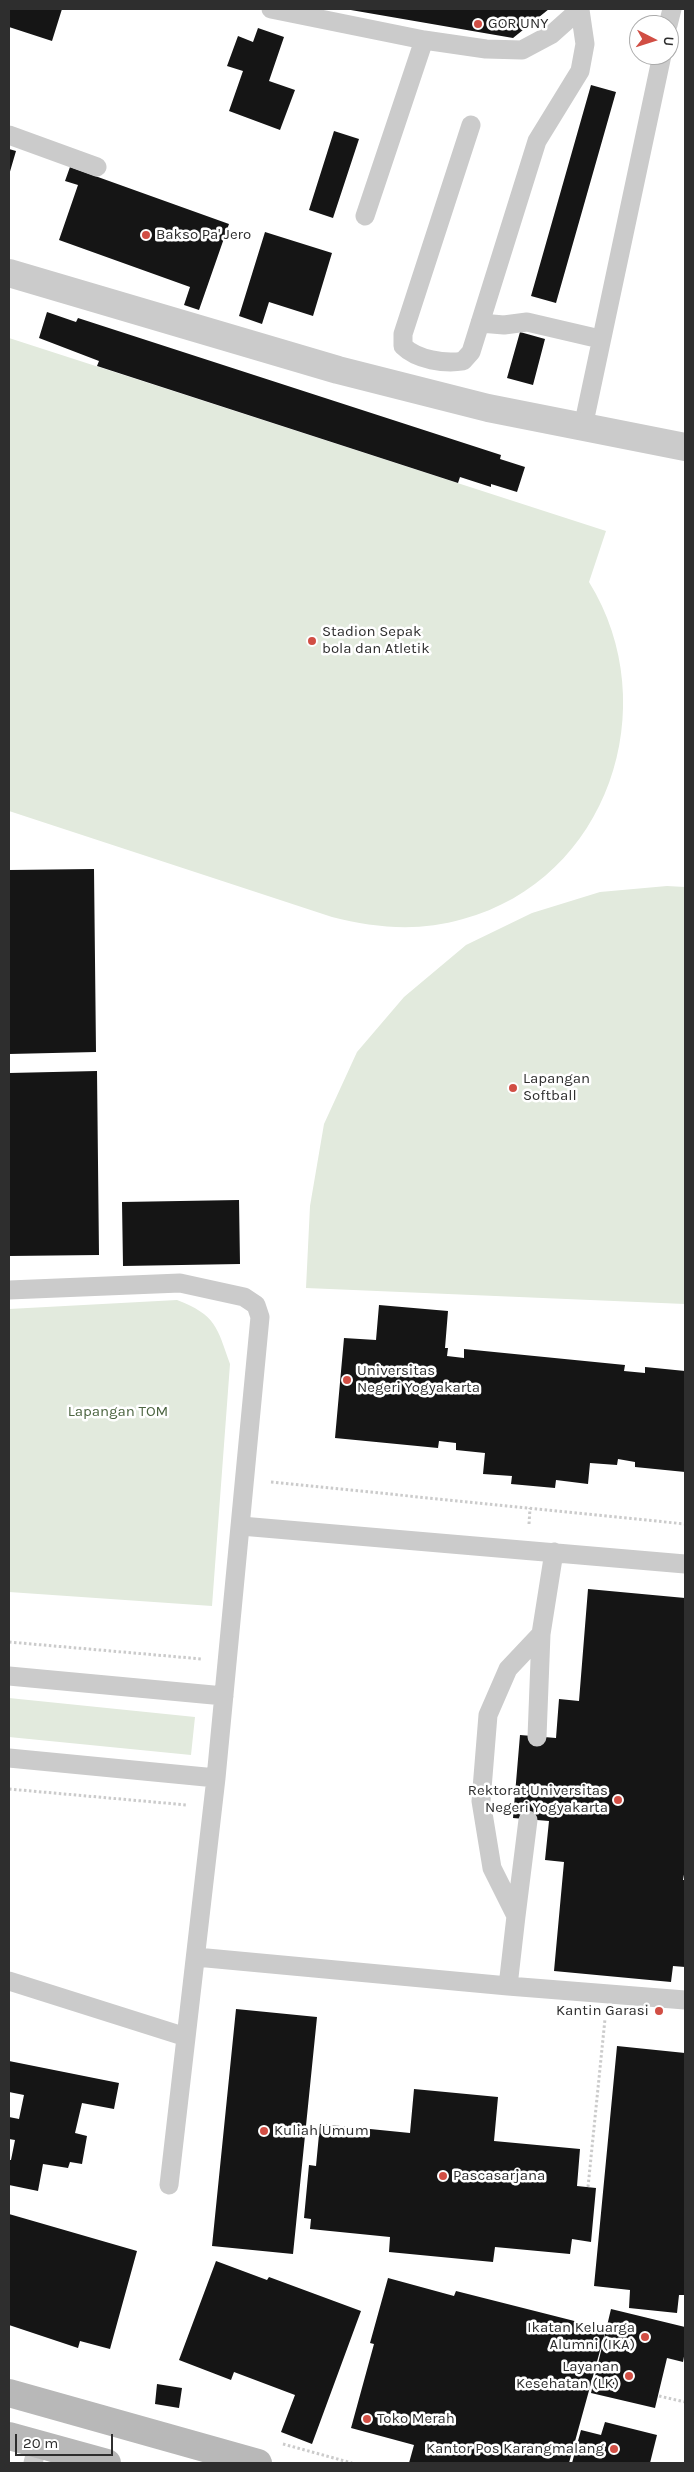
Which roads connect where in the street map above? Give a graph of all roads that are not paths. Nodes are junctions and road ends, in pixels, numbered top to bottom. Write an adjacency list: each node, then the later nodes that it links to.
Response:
1 (271, 9): 3 (lane)
2 (580, 9): 3 (lane); 10 (lane)
3 (424, 40): 8 (lane)
4 (660, 65): 11 (lane)
5 (471, 125): 10 (lane)
6 (9, 135): 7 (lane)
7 (97, 167)
8 (366, 216)
9 (9, 273): 12 (street)
10 (480, 324): 11 (lane)
11 (600, 339): 12 (lane)
12 (583, 427): 13 (street)
13 (685, 447)
14 (9, 1290): 15 (lane)
15 (241, 1526): 16 (lane); 20 (lane)
16 (554, 1552): 17 (lane); 18 (lane)
17 (685, 1564)
18 (541, 1634): 21 (lane); 25 (lane)
19 (9, 1676): 20 (lane)
20 (224, 1696): 23 (lane)
21 (537, 1736)
22 (9, 1758): 23 (lane)
23 (216, 1778): 26 (lane)
24 (528, 1820): 25 (lane)
25 (516, 1916): 28 (lane)
26 (196, 1957): 28 (lane); 30 (lane)
27 (9, 1981): 30 (lane)
28 (508, 1986): 29 (lane)
29 (685, 2000)
30 (186, 2037): 31 (lane)
31 (169, 2185)
32 (9, 2393): 36 (main road)
33 (9, 2436): 34 (main road)
34 (36, 2454): 35 (main road)
35 (107, 2463)
36 (258, 2463)

